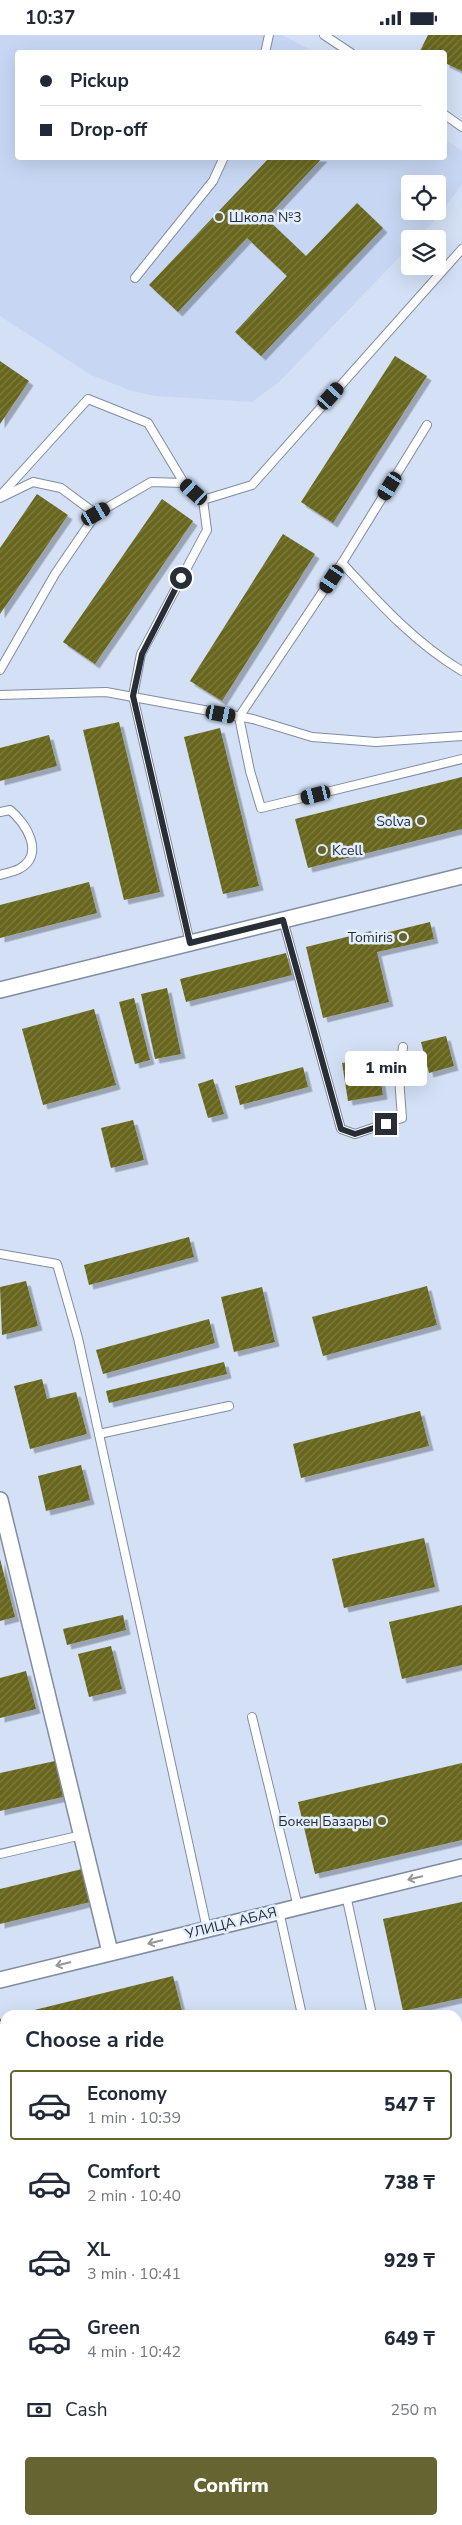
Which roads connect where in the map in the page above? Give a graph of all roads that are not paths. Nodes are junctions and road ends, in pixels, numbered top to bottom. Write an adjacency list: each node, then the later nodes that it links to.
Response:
1 (269, 35): 3 (lane)
2 (324, 35): 4 (lane)
3 (266, 50)
4 (346, 50)
5 (447, 116): 6 (lane)
6 (462, 127)
7 (223, 160): 9 (lane)
8 (462, 249): 13 (lane)
9 (135, 278)
10 (428, 425): 15 (lane)
11 (184, 483): 12 (lane); 13 (lane); 14 (lane)
12 (0, 497): 14 (lane)
13 (204, 500): 19 (lane)
14 (96, 514): 16 (lane)
15 (342, 563): 17 (lane); 20 (lane)
16 (0, 671)
17 (462, 671)
18 (0, 695): 19 (lane)
19 (133, 696): 20 (lane); 27 (lane)
20 (239, 717): 21 (lane); 22 (lane)
21 (462, 736)
22 (462, 759)
23 (0, 812): 24 (lane)
24 (0, 875)
25 (462, 877): 26 (street)
26 (283, 920): 27 (street); 29 (lane)
27 (190, 943): 28 (street)
28 (0, 990)
29 (403, 1047)
30 (0, 1254): 32 (lane)
31 (229, 1406): 32 (lane)
32 (99, 1434): 41 (lane)
33 (0, 1500): 35 (street)
34 (252, 1717): 39 (lane)
35 (82, 1835): 36 (lane); 42 (street)
36 (0, 1854)
37 (462, 1867): 38 (street, УЛИЦА АБАЯ, one-way to 38)
38 (346, 1895): 39 (street, УЛИЦА АБАЯ); 45 (lane)
39 (298, 1907): 40 (street, УЛИЦА АБАЯ)
40 (279, 1911): 41 (street, УЛИЦА АБАЯ); 44 (lane)
41 (207, 1929): 42 (street, УЛИЦА АБАЯ, one-way to 42)
42 (110, 1952): 43 (street, УЛИЦА АБАЯ, one-way to 43)
43 (0, 1980)
44 (301, 2010)
45 (371, 2010)

